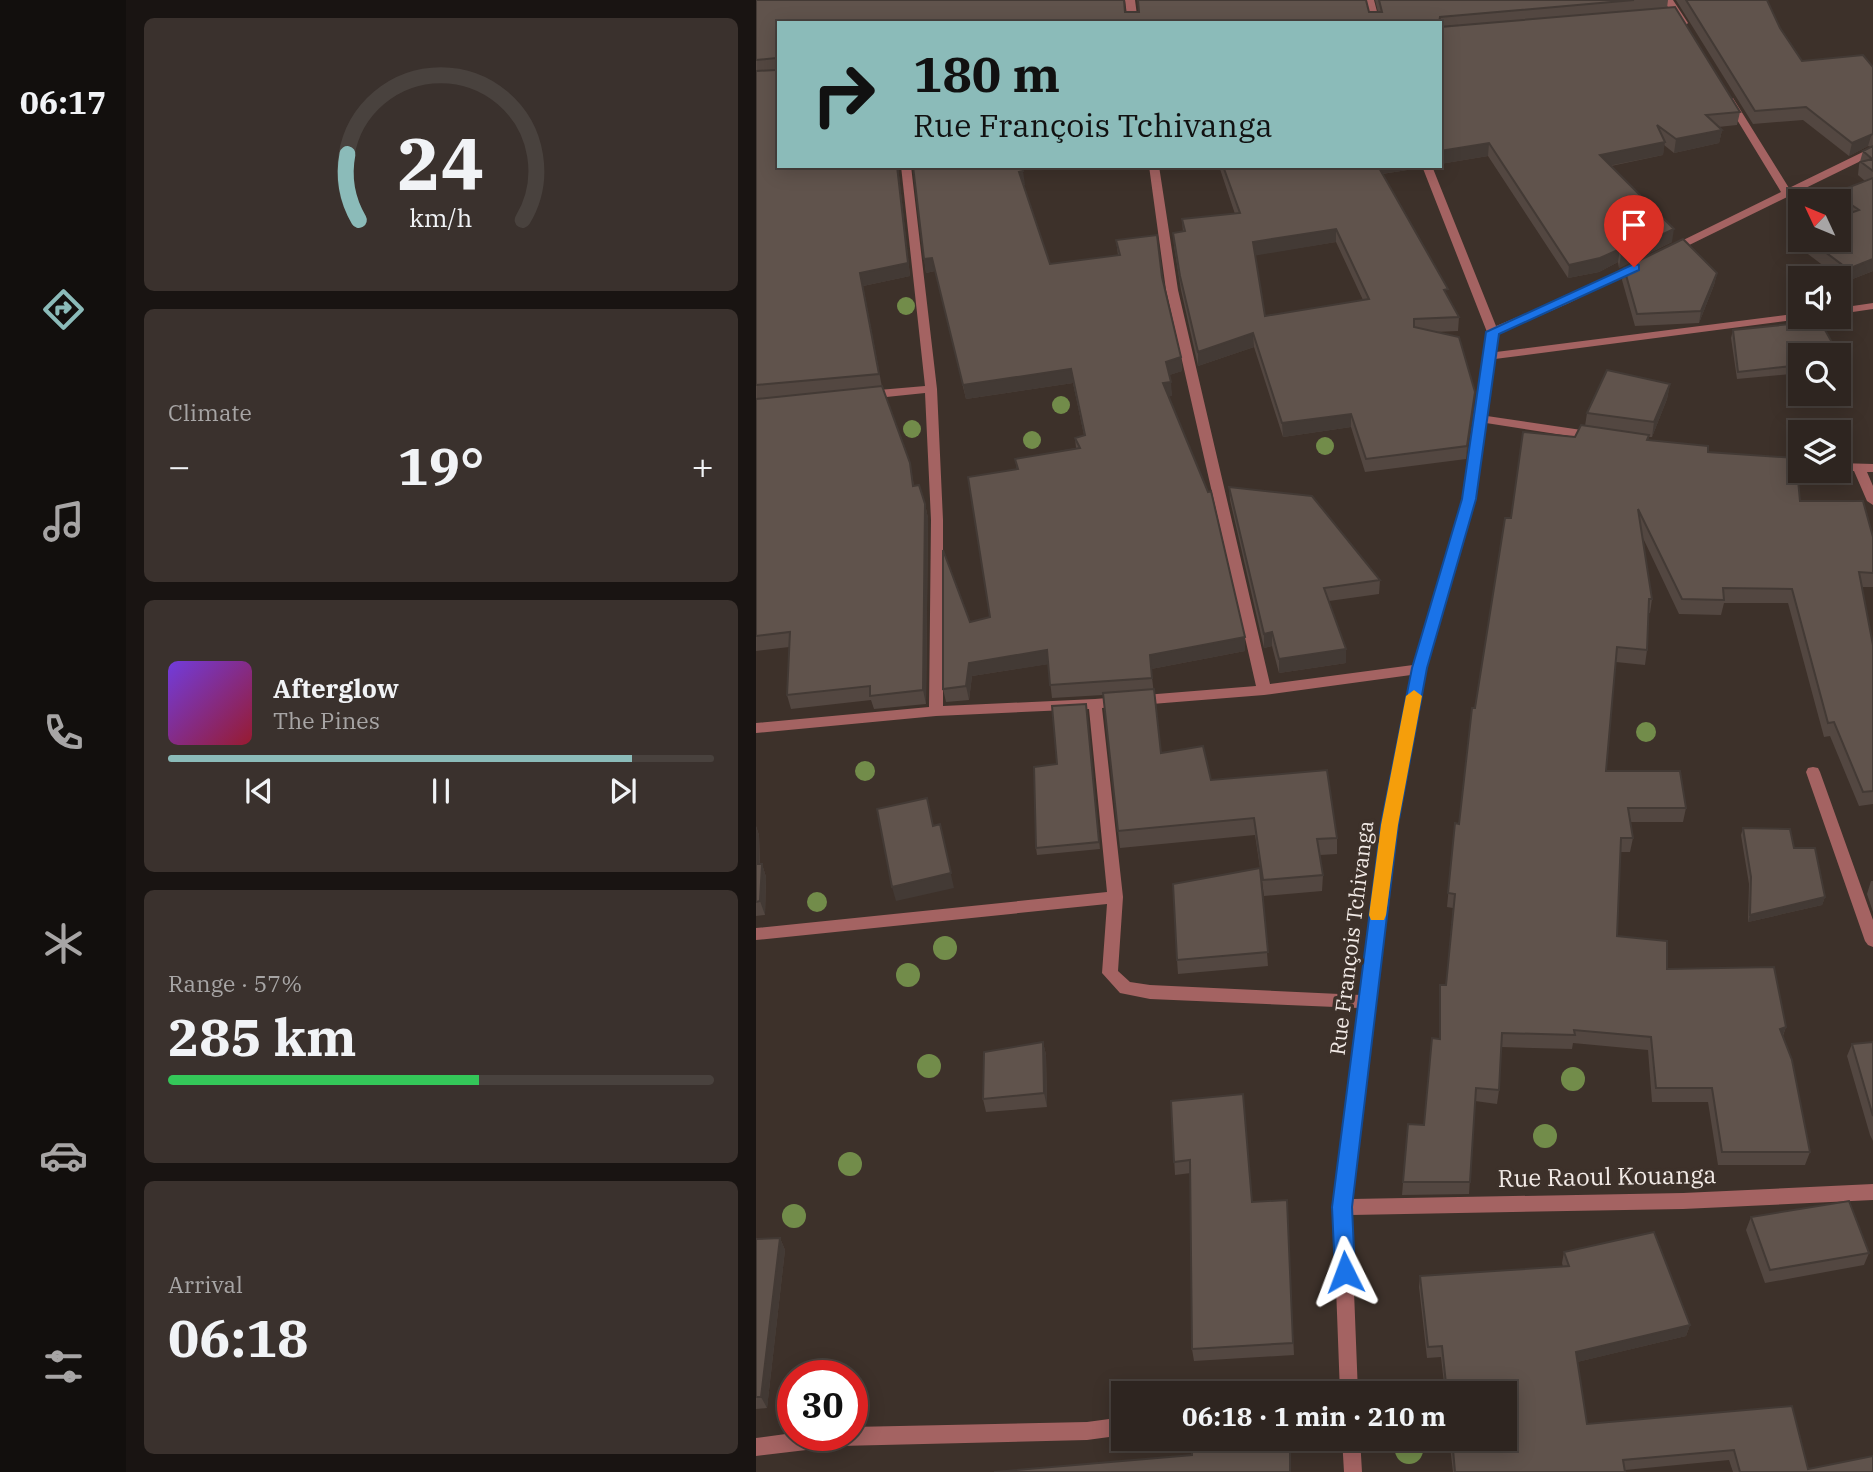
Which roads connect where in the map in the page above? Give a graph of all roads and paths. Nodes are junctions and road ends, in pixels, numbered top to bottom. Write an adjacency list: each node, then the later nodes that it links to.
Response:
1 (1130, 0): 6 (street)
2 (1369, 0): 7 (street)
3 (1668, 0): 4 (street)
4 (1677, 14): 5 (street); 8 (street)
5 (1664, 15)
6 (1133, 21)
7 (1374, 21)
8 (1692, 38)
9 (1721, 85): 14 (street)
10 (1873, 151): 14 (street)
11 (905, 168): 20 (street)
12 (1154, 168): 29 (street)
13 (1428, 168): 18 (street, Rue François Tchivanga)
14 (1786, 191): 18 (street)
15 (1873, 306): 16 (street)
16 (1851, 309)
17 (1788, 318): 19 (street)
18 (1493, 332): 19 (street, Rue François Tchivanga)
19 (1490, 356): 22 (street, Rue François Tchivanga)
20 (932, 389): 21 (street); 31 (street)
21 (850, 397)
22 (1481, 419): 23 (street); 28 (street, Rue François Tchivanga)
23 (1614, 438)
24 (1851, 468): 25 (street)
25 (1859, 468): 26 (street); 27 (street)
26 (1873, 468)
27 (1873, 502)
28 (1419, 668): 29 (street); 37 (street, Rue François Tchivanga)
29 (1264, 690): 30 (street)
30 (1095, 704): 31 (street); 34 (street)
31 (936, 711): 32 (street)
32 (756, 728)
33 (1813, 772): 36 (street)
34 (1115, 897): 35 (street); 37 (street)
35 (756, 934)
36 (1873, 941)
37 (1366, 1002): 39 (street, Rue François Tchivanga)
38 (1873, 1192): 39 (street, Rue Raoul Kouanga)
39 (1342, 1207): 40 (street, Rue François Tchivanga)
40 (1349, 1381)
41 (1111, 1428): 42 (street)
42 (756, 1447)
43 (1352, 1451): 44 (street)
44 (1353, 1472)

